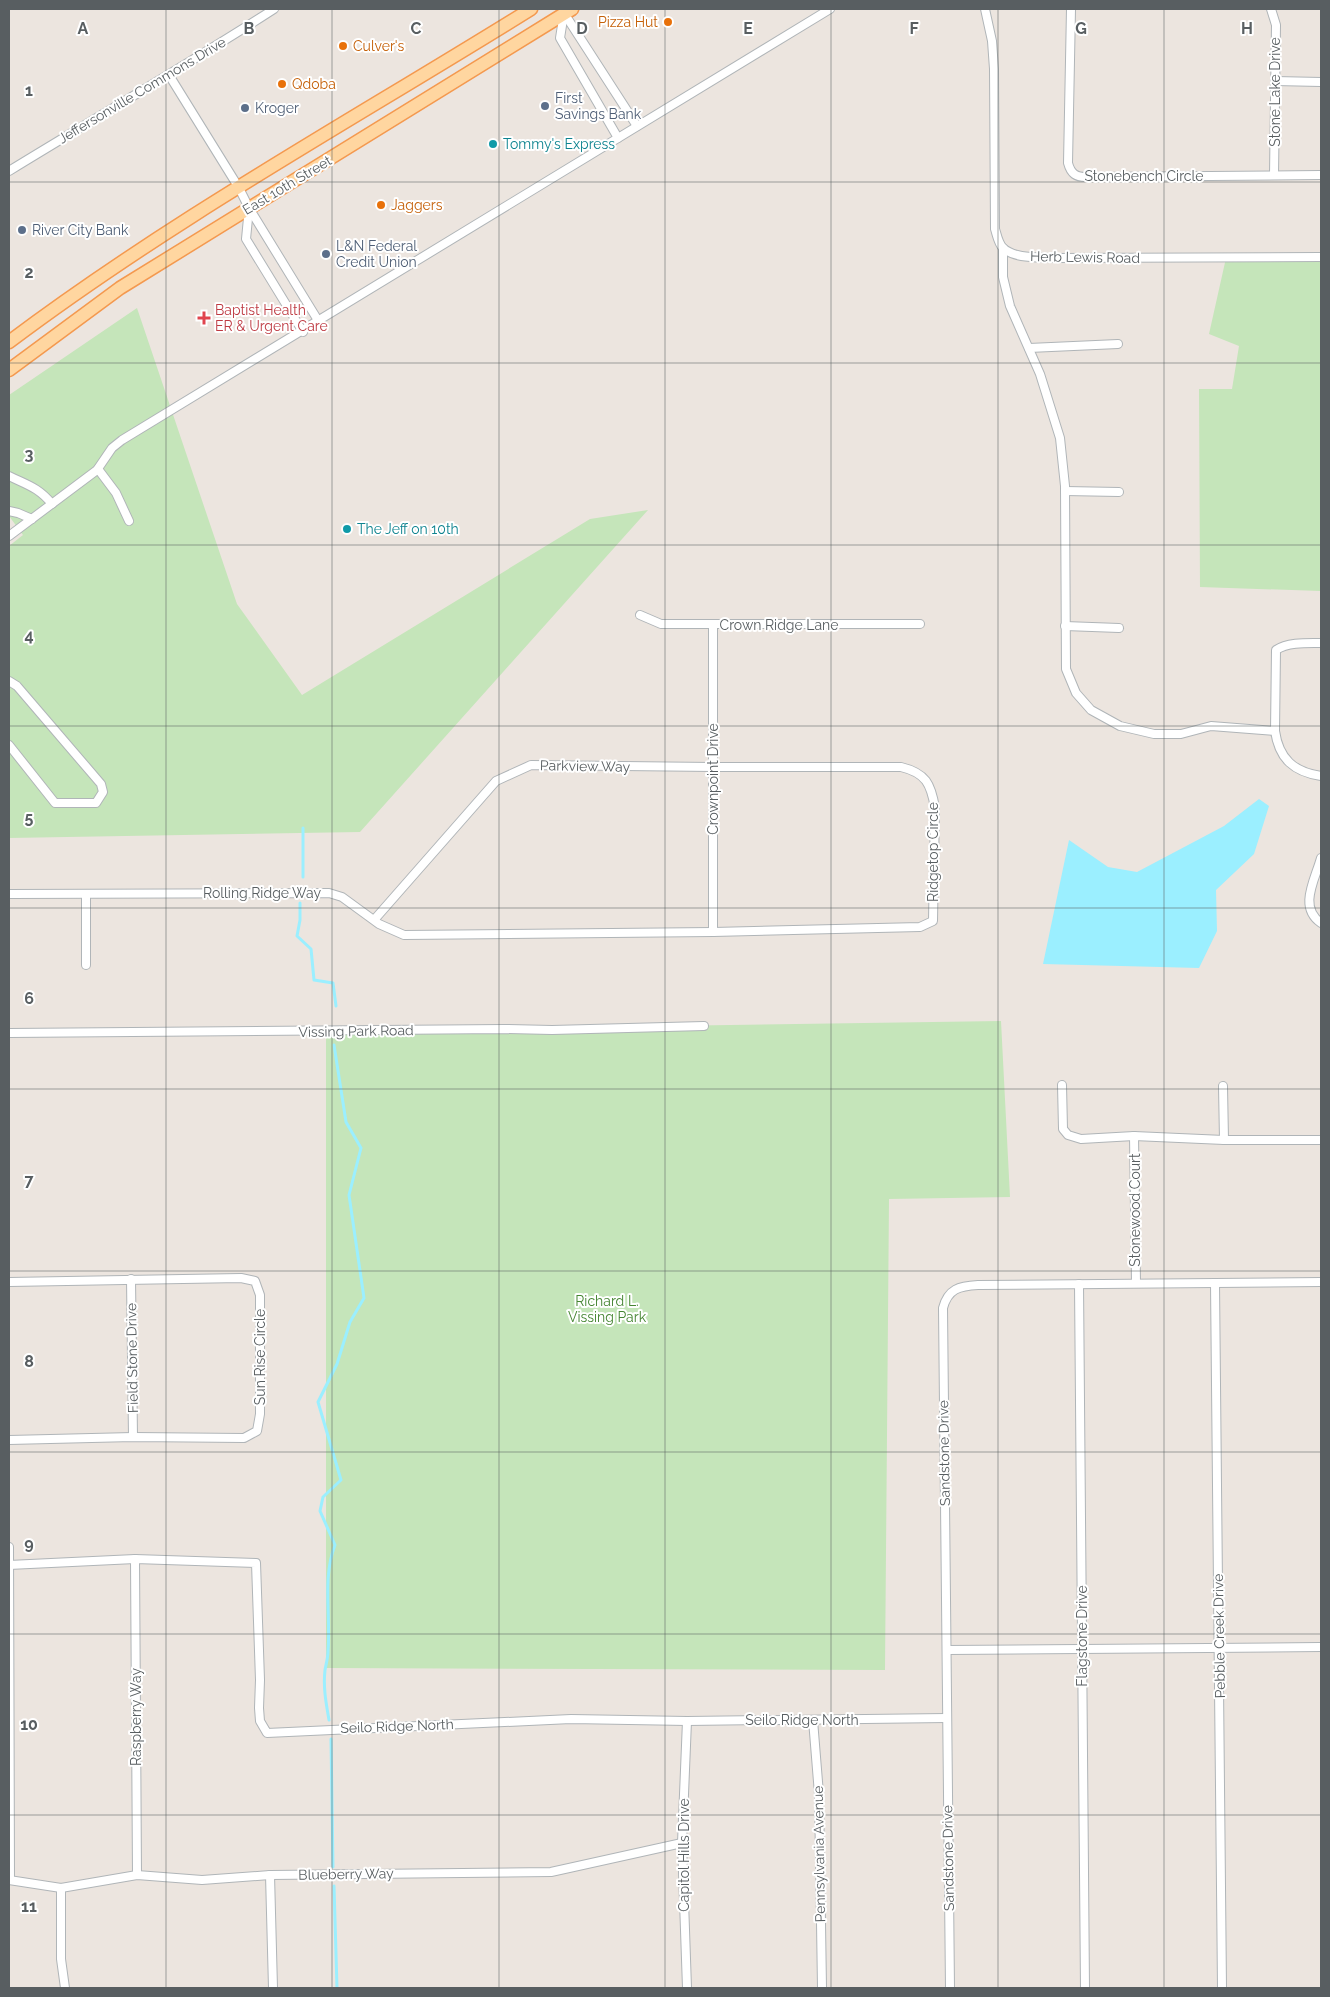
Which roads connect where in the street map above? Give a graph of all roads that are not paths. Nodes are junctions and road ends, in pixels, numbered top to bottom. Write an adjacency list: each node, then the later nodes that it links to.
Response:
1 (274, 9): 8 (street, Jeffersonville Commons Drive)
2 (531, 9): 16 (main road, East 10th Street)
3 (830, 9): 11 (street)
4 (986, 9): 18 (street)
5 (1071, 9): 14 (street, Stonebench Circle)
6 (1271, 9): 9 (street, Stone Lake Drive)
7 (566, 10): 11 (street); 12 (street); 17 (main road, East 10th Street)
8 (169, 75): 13 (street, Jeffersonville Commons Drive); 16 (street)
9 (1275, 81): 10 (street); 14 (street, Stone Lake Drive)
10 (1321, 82)
11 (637, 126): 12 (street)
12 (618, 138): 20 (street)
13 (9, 171)
14 (1274, 175): 15 (street, Stonebench Circle)
15 (1321, 175)
16 (239, 188): 17 (street); 22 (main road, East 10th Street)
17 (249, 208): 20 (street); 21 (street); 25 (main road, East 10th Street)
18 (1003, 248): 19 (street, Herb Lewis Road); 24 (street)
19 (1321, 257)
20 (319, 322): 21 (street)
21 (303, 332): 26 (street)
22 (11, 336)
23 (1118, 344): 24 (street)
24 (1029, 348): 28 (street)
25 (9, 370)
26 (98, 469): 30 (street); 33 (street)
27 (9, 476): 30 (street)
28 (1065, 491): 29 (street); 38 (street)
29 (1119, 492)
30 (52, 504): 32 (street)
31 (9, 511): 32 (street)
32 (32, 519): 34 (street)
33 (129, 521)
34 (9, 536)
35 (640, 615): 37 (street, Crown Ridge Lane)
36 (920, 624): 37 (street, Crown Ridge Lane)
37 (713, 626): 44 (street, Crownpoint Drive)
38 (1065, 626): 39 (street); 42 (street)
39 (1119, 628)
40 (1321, 643): 42 (street)
41 (9, 681): 43 (street)
42 (1275, 731): 45 (street)
43 (9, 745)
44 (713, 768): 49 (street, Parkview Way); 51 (street, Crownpoint Drive); 51 (street, Ridgetop Circle)
45 (1321, 776)
46 (1321, 858): 50 (street)
47 (9, 894): 48 (street, Rolling Ridge Way)
48 (86, 894): 49 (street, Rolling Ridge Way); 52 (street)
49 (374, 920): 51 (street, Rolling Ridge Way)
50 (1321, 923)
51 (713, 932)
52 (86, 965)
53 (704, 1026): 54 (street, Vissing Park Road)
54 (9, 1033)
55 (1062, 1085): 57 (street)
56 (1223, 1086): 58 (street)
57 (1134, 1136): 58 (street); 63 (street, Stonewood Court)
58 (1224, 1140): 59 (street)
59 (1321, 1140)
60 (131, 1279): 61 (street, Sun Rise Circle); 66 (street, Field Stone Drive); 66 (street, Sun Rise Circle)
61 (9, 1282)
62 (1321, 1282): 64 (street, Sandstone Drive)
63 (1136, 1283): 64 (street, Sandstone Drive); 65 (street, Sandstone Drive)
64 (1215, 1283): 72 (street, Pebble Creek Drive)
65 (1080, 1284): 73 (street, Flagstone Drive); 74 (street, Sandstone Drive)
66 (133, 1437): 67 (street, Sun Rise Circle)
67 (9, 1440)
68 (9, 1547): 70 (street)
69 (135, 1559): 70 (street, Seilo Ridge North); 77 (street, Seilo Ridge North); 79 (street, Raspberry Way)
70 (9, 1565): 81 (street)
71 (1321, 1647): 72 (street)
72 (1219, 1648): 73 (street); 89 (street, Pebble Creek Drive)
73 (1082, 1649): 74 (street); 88 (street, Flagstone Drive)
74 (947, 1650): 75 (street, Sandstone Drive)
75 (947, 1718): 76 (street, Seilo Ridge North); 87 (street, Sandstone Drive)
76 (813, 1720): 77 (street, Seilo Ridge North); 86 (street, Pennsylvania Avenue)
77 (686, 1721): 78 (street, Capitol Hills Drive)
78 (682, 1843): 80 (street, Blueberry Way); 85 (street, Capitol Hills Drive)
79 (137, 1875): 80 (street, Blueberry Way); 82 (street, Blueberry Way)
80 (270, 1875): 84 (street)
81 (9, 1880): 82 (street, Blueberry Way)
82 (61, 1888): 83 (street)
83 (66, 1988)
84 (273, 1988)
85 (687, 1988)
86 (822, 1988)
87 (950, 1988)
88 (1085, 1988)
89 (1222, 1988)

